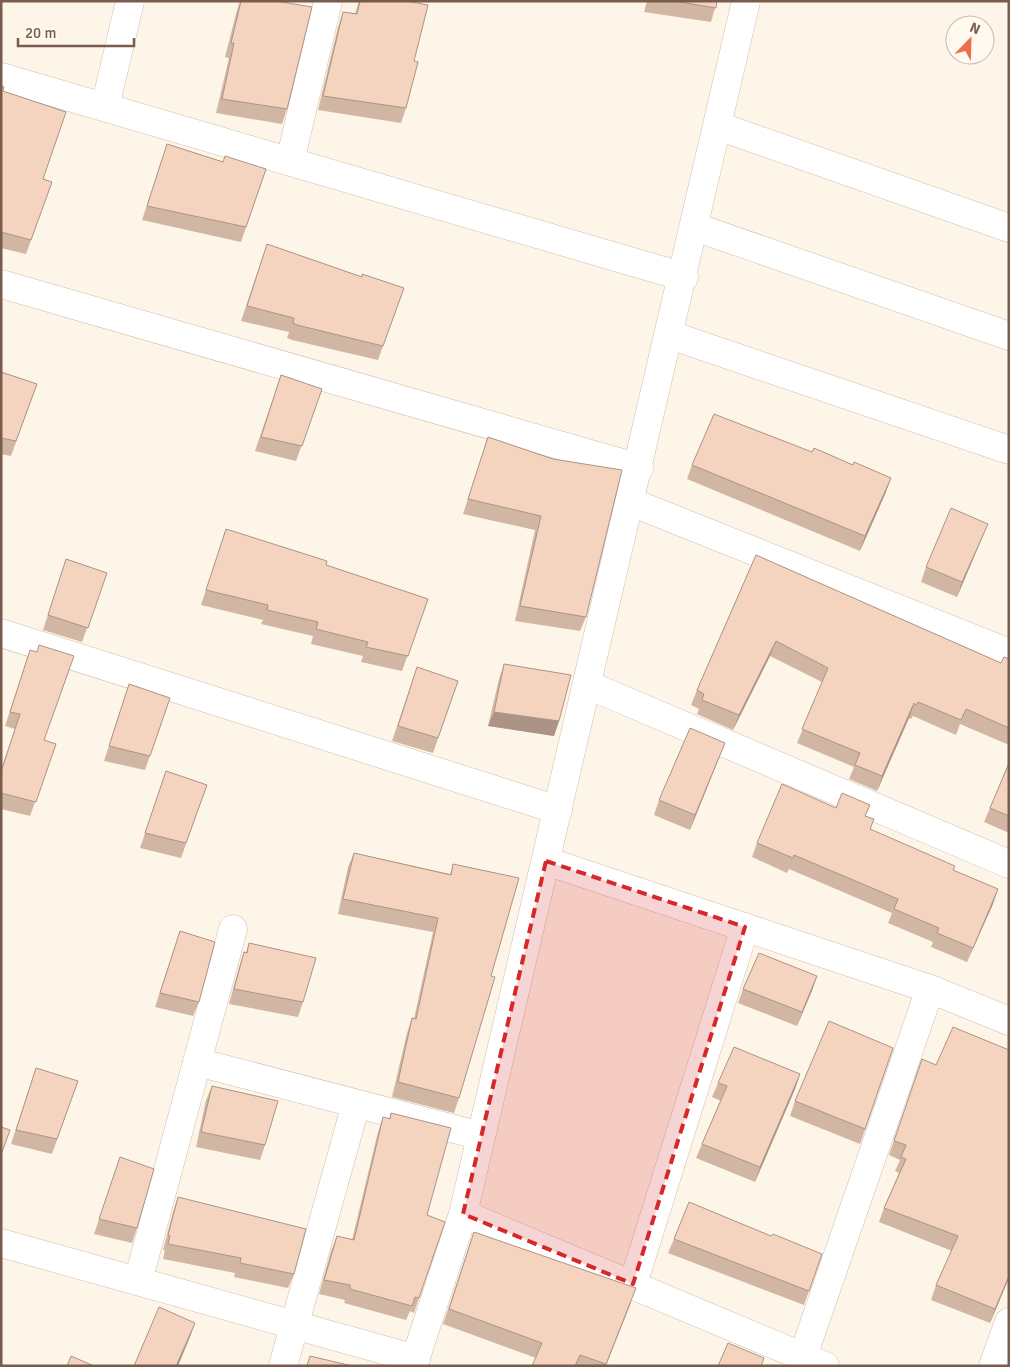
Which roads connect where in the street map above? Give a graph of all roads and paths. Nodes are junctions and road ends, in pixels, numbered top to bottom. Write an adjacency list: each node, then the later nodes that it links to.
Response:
1 (130, 1): 5 (street)
2 (328, 1): 7 (street)
3 (746, 1): 6 (street)
4 (1, 77): 5 (street)
5 (105, 107): 7 (street)
6 (718, 126): 8 (street); 9 (street)
7 (290, 162): 10 (street)
8 (695, 227): 10 (street); 13 (street)
9 (1009, 228)
10 (684, 277): 12 (street)
11 (1, 284): 15 (street)
12 (670, 335): 14 (street); 15 (street)
13 (1009, 336)
14 (1009, 450)
15 (639, 468): 16 (street)
16 (631, 502): 18 (street); 19 (street)
17 (1, 633): 20 (street)
18 (1009, 652)
19 (588, 685): 20 (street); 22 (street)
20 (558, 810): 21 (street)
21 (546, 861): 23 (street); 29 (street)
22 (1009, 864)
23 (745, 928): 25 (street); 33 (street)
24 (234, 929): 27 (street)
25 (930, 989): 26 (street); 36 (street)
26 (1009, 1021)
27 (197, 1062): 28 (street); 32 (street)
28 (356, 1104): 29 (street); 35 (street)
29 (481, 1136): 30 (street)
30 (463, 1214): 33 (street); 37 (street)
31 (1, 1243): 32 (street)
32 (138, 1282): 35 (street)
33 (633, 1284): 36 (street)
34 (1009, 1322): 39 (street)
35 (294, 1325): 37 (street); 38 (street)
36 (814, 1361)
37 (414, 1362)
38 (283, 1366)
39 (993, 1366)

